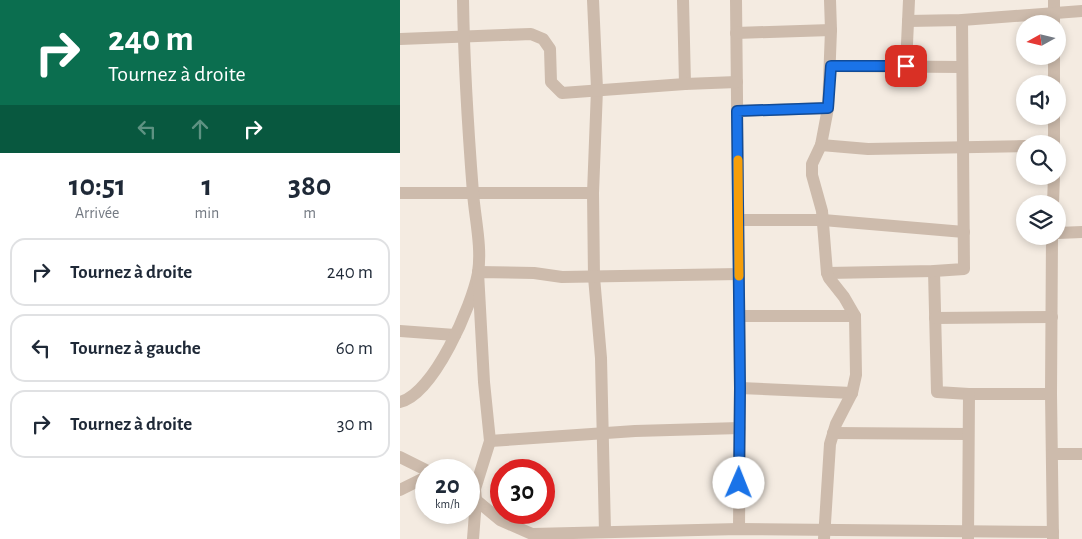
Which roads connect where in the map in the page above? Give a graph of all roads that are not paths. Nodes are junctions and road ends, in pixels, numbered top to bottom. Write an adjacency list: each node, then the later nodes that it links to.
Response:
1 (463, 0): 13 (street)
2 (593, 0): 20 (street)
3 (683, 0): 19 (street)
4 (736, 0): 12 (street)
5 (830, 0): 11 (street)
6 (908, 0): 10 (street)
7 (1054, 12): 8 (street); 9 (street)
8 (1082, 12)
9 (962, 20): 10 (street); 17 (street)
10 (908, 21): 16 (street)
11 (832, 30): 12 (street); 15 (street)
12 (736, 32): 18 (street)
13 (464, 38): 14 (street); 20 (street); 28 (street)
14 (400, 39)
15 (831, 66): 16 (street); 21 (street)
16 (906, 66): 17 (street)
17 (962, 66): 24 (street)
18 (737, 82): 19 (street); 22 (street)
19 (685, 84): 20 (street)
20 (597, 90): 27 (street)
21 (828, 108): 22 (street); 23 (street)
22 (737, 111): 29 (street)
23 (821, 145): 24 (street); 30 (street)
24 (963, 146): 25 (street); 31 (street)
25 (1016, 146)
26 (400, 192): 28 (street)
27 (593, 193): 28 (street); 39 (street)
28 (473, 194): 36 (street)
29 (739, 220): 30 (street); 38 (street)
30 (823, 220): 31 (street); 37 (street)
31 (964, 232): 35 (street)
32 (1082, 232): 33 (street)
33 (1066, 233)
34 (1052, 245): 42 (street)
35 (934, 271): 37 (street); 43 (street)
36 (478, 272): 39 (street); 45 (street); 55 (street)
37 (827, 273): 41 (street)
38 (739, 274): 39 (street); 40 (street)
39 (594, 277): 52 (street)
40 (740, 316): 41 (street); 46 (street)
41 (855, 316): 47 (street)
42 (1052, 316): 43 (street); 49 (street)
43 (935, 318): 48 (street)
44 (400, 331): 45 (street)
45 (455, 335): 50 (street)
46 (740, 388): 47 (street); 51 (street)
47 (852, 393): 53 (street)
48 (969, 394): 49 (street); 54 (street)
49 (1051, 394): 56 (street)
50 (400, 402)
51 (740, 428): 52 (street); 65 (street)
52 (602, 433): 55 (street); 66 (street)
53 (833, 433): 54 (street); 67 (street)
54 (968, 434): 70 (street)
55 (490, 441): 60 (street)
56 (1052, 454): 57 (street); 72 (street)
57 (1082, 454)
58 (400, 457): 59 (street)
59 (415, 464)
60 (480, 471)
61 (415, 483): 62 (street)
62 (400, 490)
63 (480, 499): 73 (street)
64 (473, 524): 74 (street)
65 (739, 529): 67 (street); 68 (street)
66 (605, 532): 68 (street); 71 (street)
67 (824, 534): 69 (street)
68 (657, 535)
69 (894, 535): 70 (street)
70 (968, 535): 72 (street)
71 (556, 536): 73 (street)
72 (1053, 536)
73 (530, 537)
74 (473, 539)

